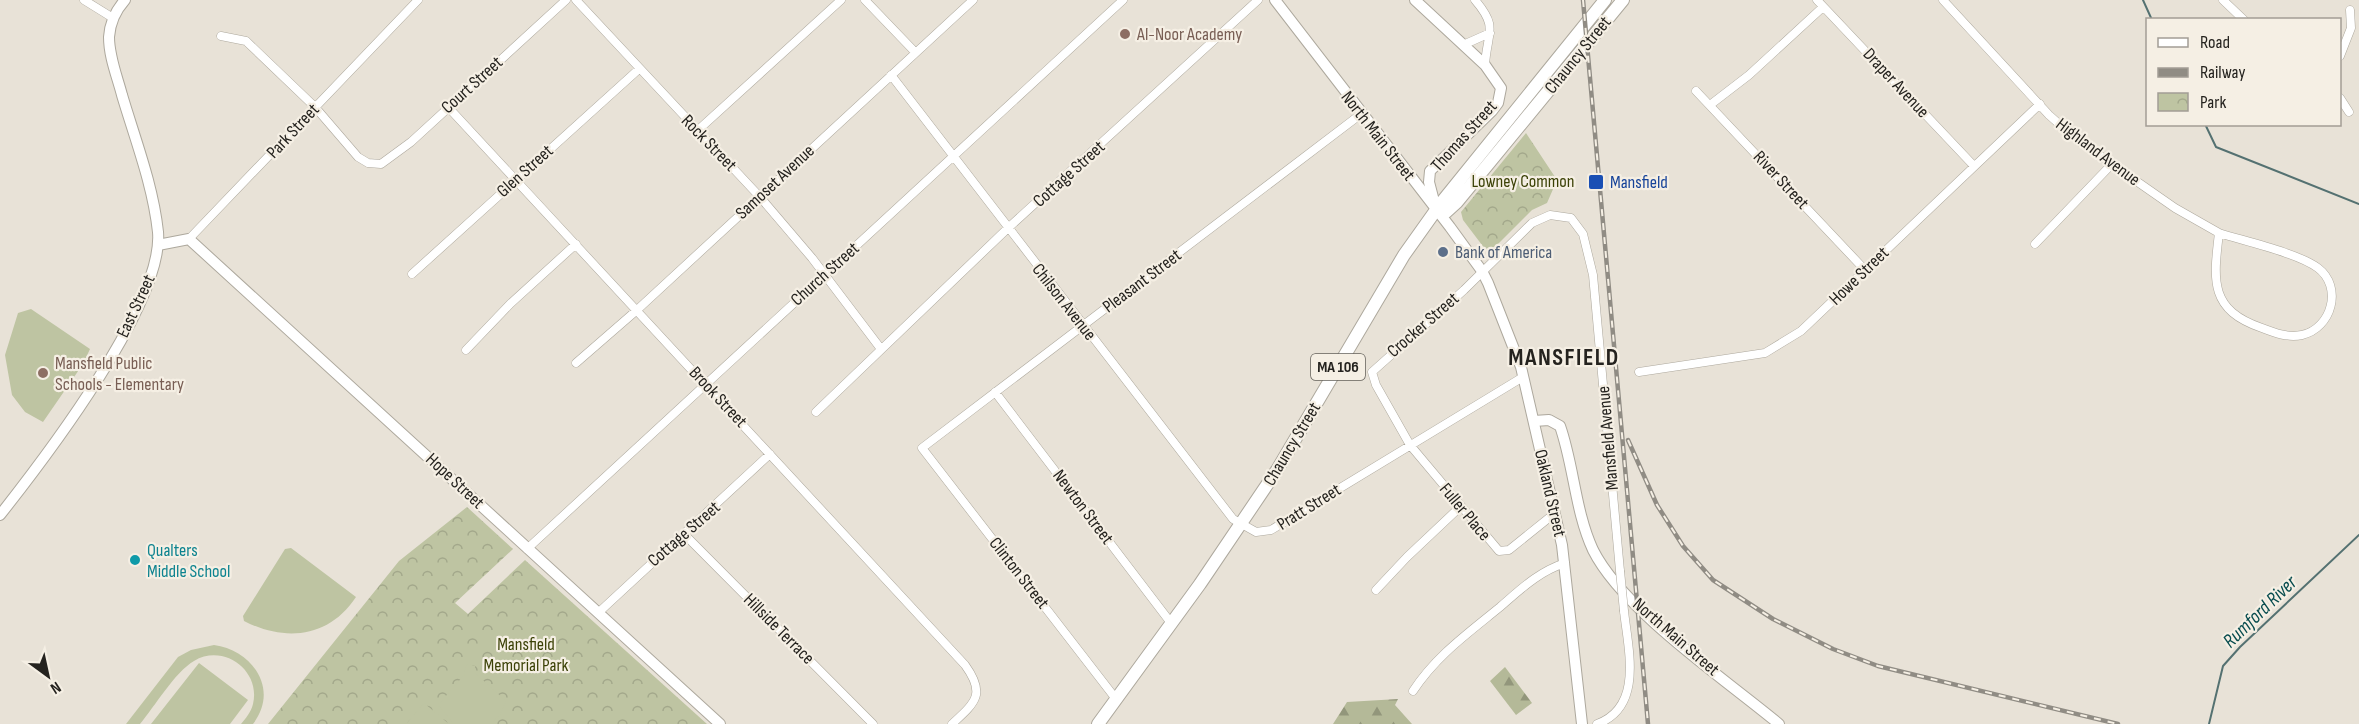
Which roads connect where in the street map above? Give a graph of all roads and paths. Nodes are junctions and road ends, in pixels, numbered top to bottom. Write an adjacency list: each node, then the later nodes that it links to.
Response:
1 (84, 0): 20 (street)
2 (125, 0): 20 (main road, East Street)
3 (566, 0): 35 (street, Court Street)
4 (576, 0): 28 (street, Rock Street)
5 (841, 0): 38 (street)
6 (865, 0): 25 (street)
7 (973, 0): 25 (street, Samoset Avenue)
8 (1123, 0): 39 (street, Church Street)
9 (1258, 0): 47 (street, Cottage Street)
10 (1275, 0): 37 (main road, North Main Street)
11 (1415, 0): 24 (main road, Thomas Street)
12 (1475, 0): 22 (street)
13 (1605, 0): 46 (main road, Chauncy Street / MA 106)
14 (1623, 0): 46 (main road, Chauncy Street / MA 106)
15 (1943, 0): 32 (street, Highland Avenue)
16 (2223, 0): 21 (street)
17 (416, 1): 34 (street, Park Street)
18 (1820, 3): 33 (street); 42 (street, Draper Avenue)
19 (2350, 10): 26 (street)
20 (113, 18): 52 (main road, East Street)
21 (2242, 18)
22 (1490, 33): 24 (street); 27 (street)
23 (221, 36): 34 (street)
24 (1463, 45): 27 (main road, Thomas Street)
25 (915, 52): 29 (street, Samoset Avenue)
26 (2341, 53)
27 (1485, 65): 43 (main road, Thomas Street)
28 (639, 69): 38 (street, Rock Street); 44 (street, Glen Street)
29 (891, 75): 39 (street, Chilson Avenue); 45 (street, Samoset Avenue)
30 (1696, 91): 33 (street, River Street)
31 (2341, 100): 36 (street)
32 (2040, 104): 41 (street, Highland Avenue); 42 (street, Howe Street)
33 (1710, 105): 53 (street, River Street)
34 (315, 107): 35 (street, Court Street); 49 (street, Park Street)
35 (448, 107): 44 (street, Brook Street)
36 (2349, 112)
37 (1360, 114): 40 (main road, North Main Street); 58 (street, Pleasant Street)
38 (697, 131): 45 (street, Rock Street)
39 (953, 157): 47 (street, Chilson Avenue); 56 (street, Church Street)
40 (1397, 160): 43 (main road); 46 (main road, North Main Street)
41 (2112, 164): 48 (street, Highland Avenue); 51 (street)
42 (1974, 166): 53 (street, Howe Street)
43 (1430, 171): 46 (main road, Thomas Street)
44 (515, 179): 50 (street, Brook Street); 55 (street, Glen Street)
45 (760, 196): 56 (street, Rock Street); 57 (street, Samoset Avenue)
46 (1437, 211): 54 (main road, North Main Street); 74 (main road, Chauncy Street / MA 106)
47 (1007, 229): 58 (street, Chilson Avenue); 59 (street, Cottage Street)
48 (2218, 233): 48 (street, Highland Avenue)
49 (189, 239): 52 (main road); 76 (main road, Hope Street)
50 (576, 244): 57 (street, Brook Street); 60 (street)
51 (2035, 244)
52 (158, 245): 73 (main road, East Street)
53 (1865, 270): 62 (street, Howe Street)
54 (1482, 271): 63 (main road, Oakland Street); 68 (street, Crocker Street); 88 (street, Mansfield Avenue, bridge)
55 (412, 274)
56 (824, 275): 59 (street, Rock Street); 64 (street, Church Street)
57 (637, 310): 61 (street, Samoset Avenue); 64 (street, Brook Street)
58 (1083, 326): 65 (street, Pleasant Street); 74 (street, Chilson Avenue)
59 (881, 348): 66 (street, Cottage Street)
60 (466, 350)
61 (576, 363)
62 (1639, 372)
63 (1523, 377): 67 (main road, Oakland Street); 68 (street, Pratt Street)
64 (705, 383): 70 (street, Brook Street); 76 (street, Church Street)
65 (995, 392): 69 (street, Pleasant Street); 80 (street, Newton Street)
66 (816, 412)
67 (1534, 421): 72 (main road, Oakland Street); 89 (main road, North Main Street)
68 (1410, 445): 71 (street, Fuller Place); 74 (street, Pratt Street)
69 (922, 448): 82 (street, Clinton Street)
70 (770, 454): 75 (street, Cottage Street); 85 (street, Brook Street)
71 (1460, 507): 72 (street, Fuller Place); 78 (street)
72 (1555, 513): 77 (main road, Oakland Street)
73 (0, 515)
74 (1242, 524): 80 (main road, MA 106)
75 (684, 535): 79 (street, Cottage Street); 84 (street, Hillside Terrace)
76 (527, 549): 79 (main road, Hope Street)
77 (1565, 563): 81 (street); 87 (main road, Oakland Street)
78 (1376, 590)
79 (598, 613): 83 (main road, Hope Street)
80 (1171, 623): 82 (main road, MA 106)
81 (1413, 691)
82 (1116, 699): 86 (main road, MA 106)
83 (720, 724)
84 (873, 724)
85 (952, 724)
86 (1098, 724)
87 (1582, 724)
88 (1597, 724)
89 (1779, 724)

